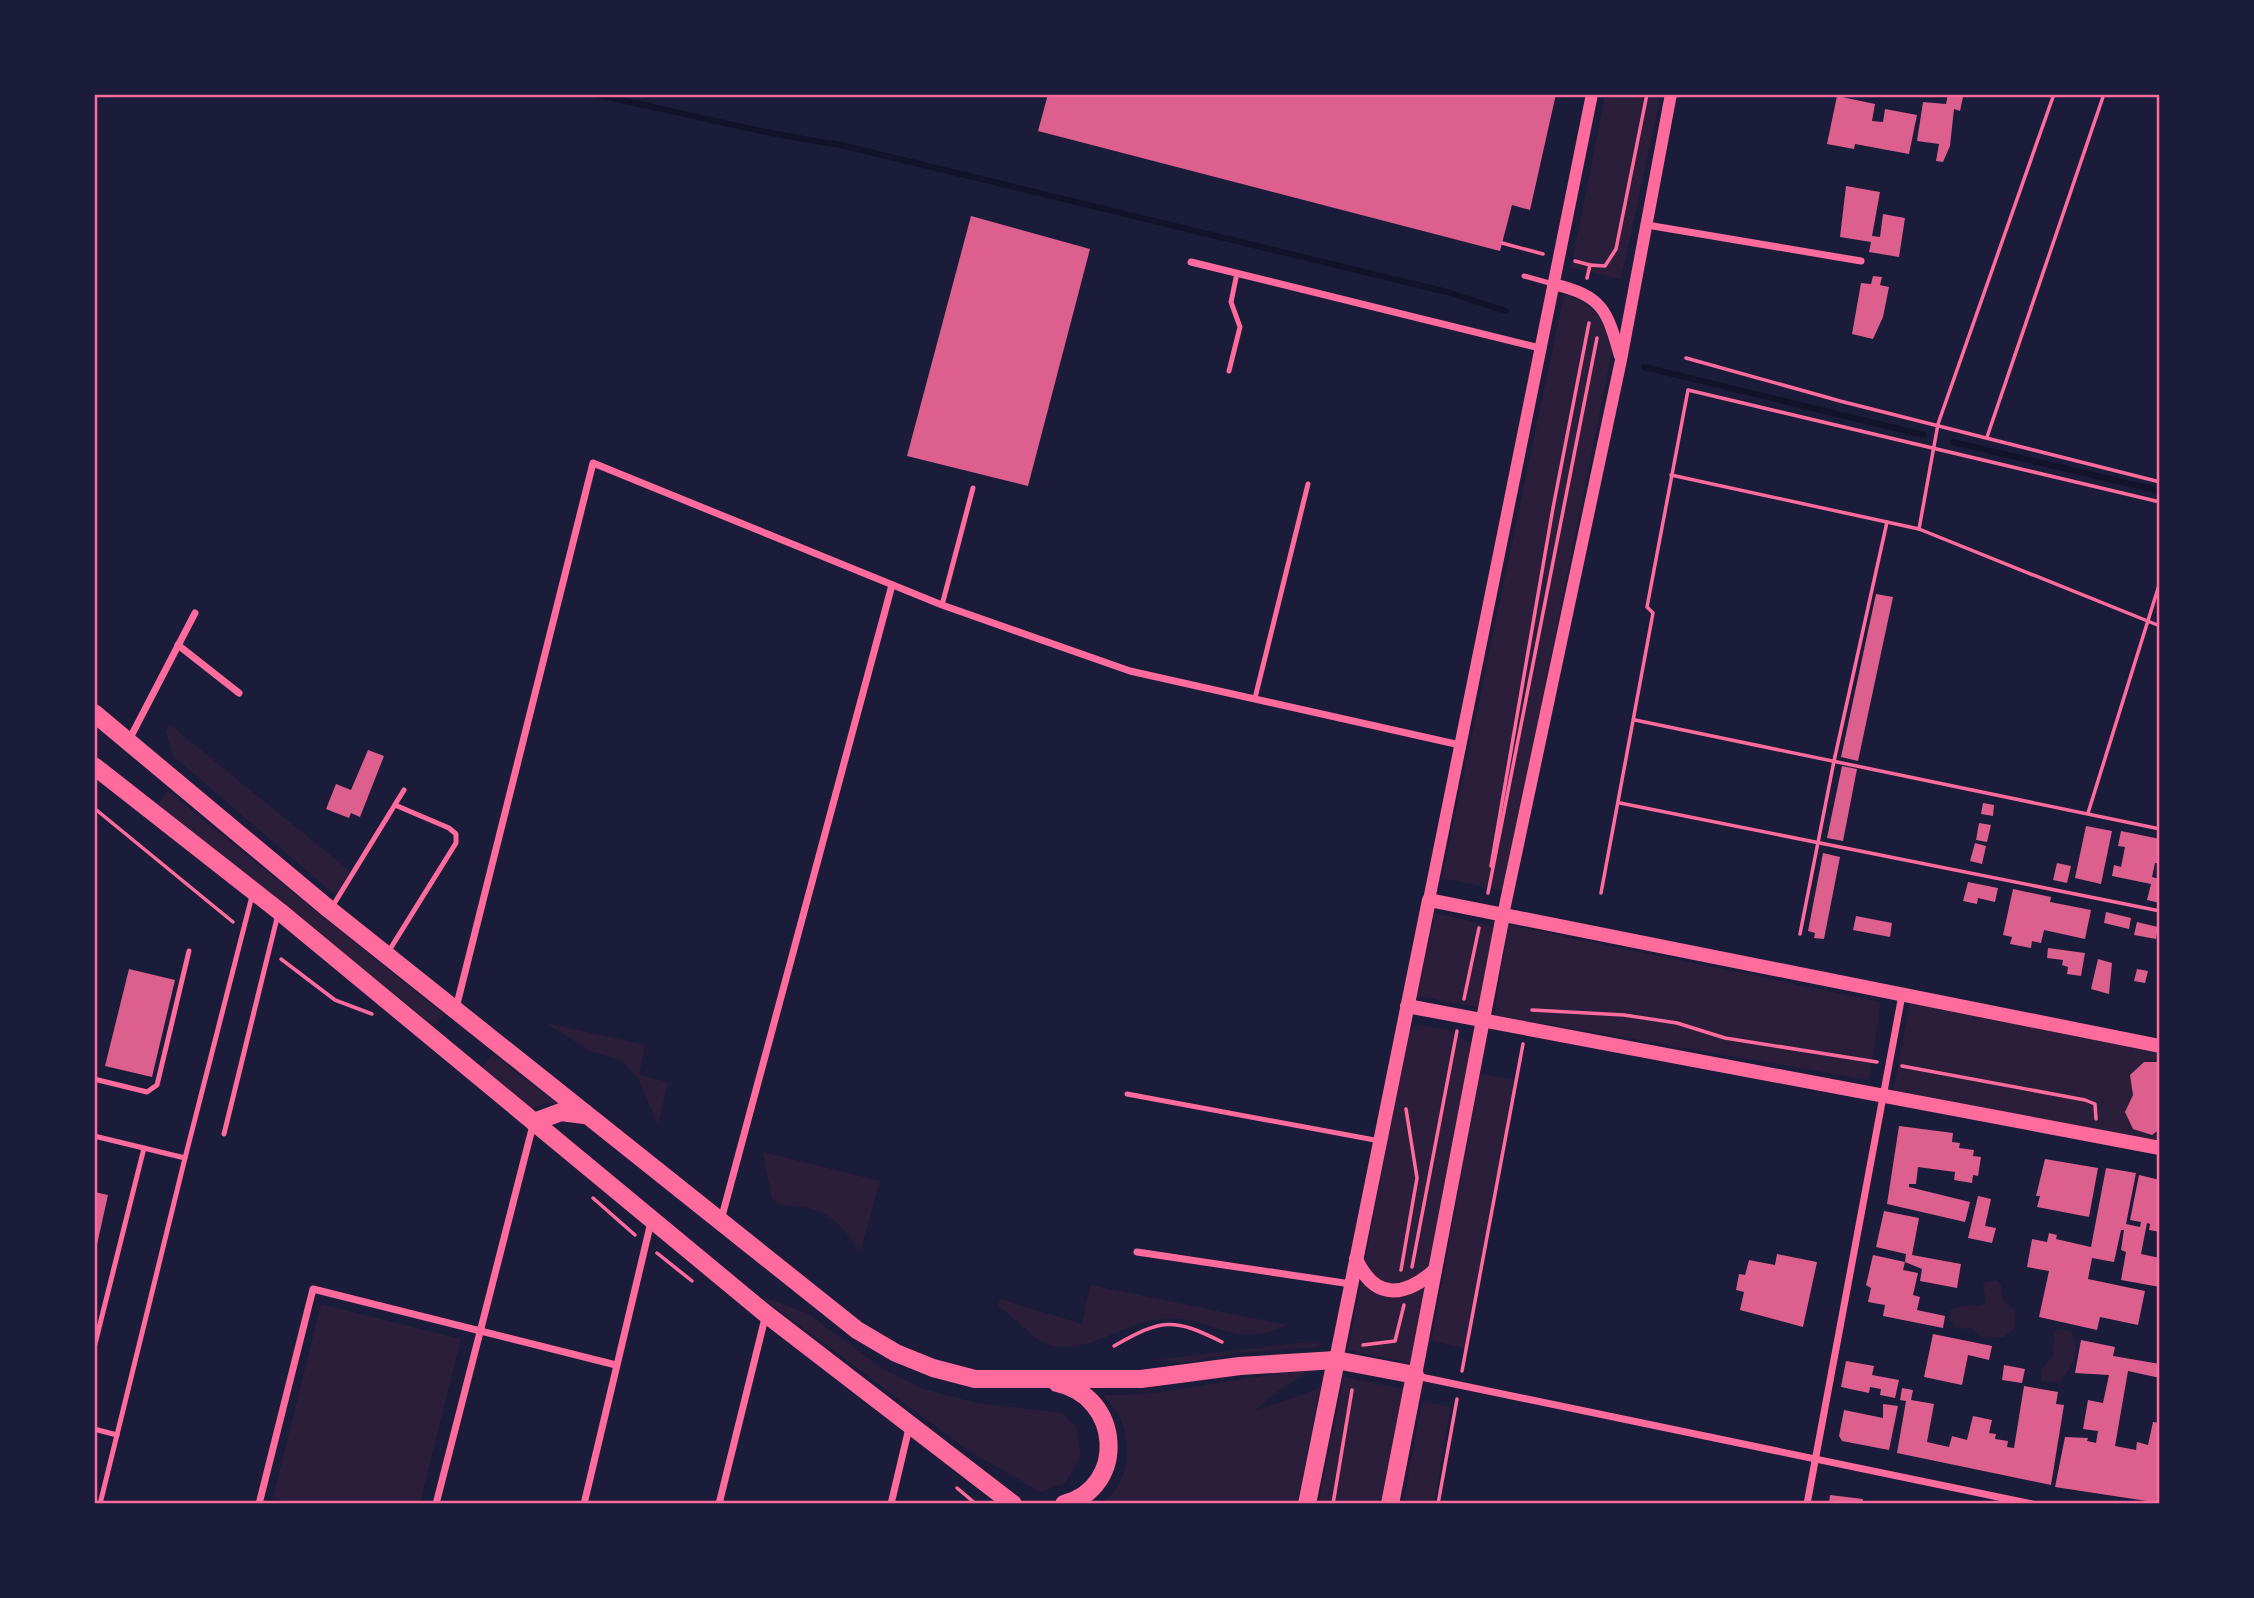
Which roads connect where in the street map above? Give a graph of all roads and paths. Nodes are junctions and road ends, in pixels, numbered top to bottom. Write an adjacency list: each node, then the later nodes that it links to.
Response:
1 (1592, 94): 13 (street)
2 (1647, 94): 14 (path)
3 (1671, 94): 6 (street)
4 (2054, 94): 20 (path)
5 (2104, 94): 21 (path)
6 (1647, 225): 9 (street); 18 (street)
7 (1502, 243): 8 (path)
8 (1523, 249)
9 (1861, 261)
10 (1191, 262): 11 (street)
11 (1237, 273): 16 (street); 19 (lane)
12 (1524, 276): 13 (lane)
13 (1553, 284): 14 (street); 16 (street)
14 (1585, 293): 15 (path); 18 (street)
15 (1597, 336)
16 (1541, 348): 42 (street)
17 (1686, 358): 20 (path)
18 (1621, 360): 57 (street)
19 (1229, 371)
20 (1938, 424): 21 (path); 22 (path)
21 (1987, 437): 24 (path)
22 (1936, 450): 23 (path); 27 (path); 29 (path)
23 (1671, 475): 28 (path); 40 (path)
24 (2160, 482)
25 (1308, 484): 38 (lane)
26 (973, 488): 32 (lane)
27 (2160, 502)
28 (1887, 521): 29 (path); 43 (path)
29 (1919, 529): 34 (path)
30 (2160, 582): 34 (path)
31 (892, 585): 32 (street); 66 (street); 86 (street)
32 (942, 605): 38 (street)
33 (195, 612): 36 (street)
34 (2148, 622): 35 (path); 48 (path)
35 (2160, 626)
36 (178, 645): 37 (street); 41 (street)
37 (239, 693)
38 (1255, 698): 42 (street)
39 (94, 713): 41 (main road)
40 (1635, 720): 43 (path); 46 (path)
41 (128, 742): 54 (main road)
42 (1460, 745): 53 (street)
43 (1834, 761): 48 (path); 50 (path)
44 (94, 766): 51 (main road)
45 (404, 790): 47 (lane)
46 (1620, 803): 50 (path); 52 (path)
47 (395, 805): 54 (lane); 61 (lane)
48 (2088, 813): 49 (path)
49 (2160, 829)
50 (1818, 844): 56 (path); 59 (path)
51 (253, 891): 55 (main road); 84 (lane)
52 (1601, 893)
53 (1429, 900): 57 (main road); 64 (main road)
54 (330, 910): 61 (main road)
55 (279, 911): 78 (main road); 79 (lane)
56 (2160, 911)
57 (1503, 915): 62 (main road); 63 (main road)
58 (1465, 927): 63 (path)
59 (1800, 934)
60 (189, 951): 72 (lane)
61 (386, 956): 66 (main road)
62 (1902, 994): 70 (main road); 71 (street)
63 (1486, 1003): 67 (main road)
64 (1407, 1006): 67 (main road); 81 (main road)
65 (1521, 1008): 71 (path)
66 (455, 1011): 77 (main road)
67 (1483, 1021): 69 (main road); 89 (main road)
68 (1458, 1028): 91 (path)
69 (1526, 1029): 74 (main road); 102 (path)
70 (2160, 1046)
71 (1888, 1064): 74 (street); 76 (path)
72 (94, 1079)
73 (1127, 1094): 81 (lane)
74 (1884, 1095): 82 (main road); 106 (street)
75 (1409, 1096): 91 (path)
76 (2080, 1100)
77 (584, 1115): 78 (main road); 86 (main road)
78 (534, 1122): 85 (main road); 93 (street)
79 (224, 1134)
80 (94, 1136): 83 (lane)
81 (1380, 1141): 88 (main road)
82 (2160, 1147)
83 (144, 1148): 84 (lane); 96 (lane)
84 (185, 1158): 105 (lane)
85 (652, 1218): 92 (main road); 99 (street)
86 (719, 1224): 101 (main road)
87 (1138, 1252): 90 (street)
88 (1356, 1259): 90 (main road); 91 (main road)
89 (1435, 1270): 91 (main road); 100 (main road)
90 (1351, 1284): 97 (main road)
91 (1402, 1291): 98 (path)
92 (766, 1314): 103 (main road); 112 (street)
93 (479, 1332): 99 (street); 109 (street); 110 (street)
94 (1222, 1342): 95 (path)
95 (1114, 1346)
96 (94, 1348)
97 (1336, 1360): 98 (main road); 101 (main road); 116 (main road)
98 (1355, 1364): 100 (main road); 117 (path)
99 (617, 1365): 111 (street)
100 (1415, 1375): 102 (street); 118 (main road)
101 (1045, 1381): 115 (main road)
102 (1460, 1384): 106 (street); 119 (path)
103 (909, 1427): 107 (main road); 113 (street)
104 (94, 1429): 105 (lane)
105 (117, 1435): 108 (lane)
106 (1816, 1460): 120 (street); 121 (street)
107 (1009, 1501): 114 (main road)
108 (100, 1503)
109 (259, 1503)
110 (436, 1503)
111 (584, 1503)
112 (719, 1503)
113 (891, 1503)
114 (1027, 1503)
115 (1065, 1503)
116 (1307, 1503)
117 (1333, 1503)
118 (1390, 1503)
119 (1438, 1503)
120 (1807, 1503)
121 (2032, 1503)

